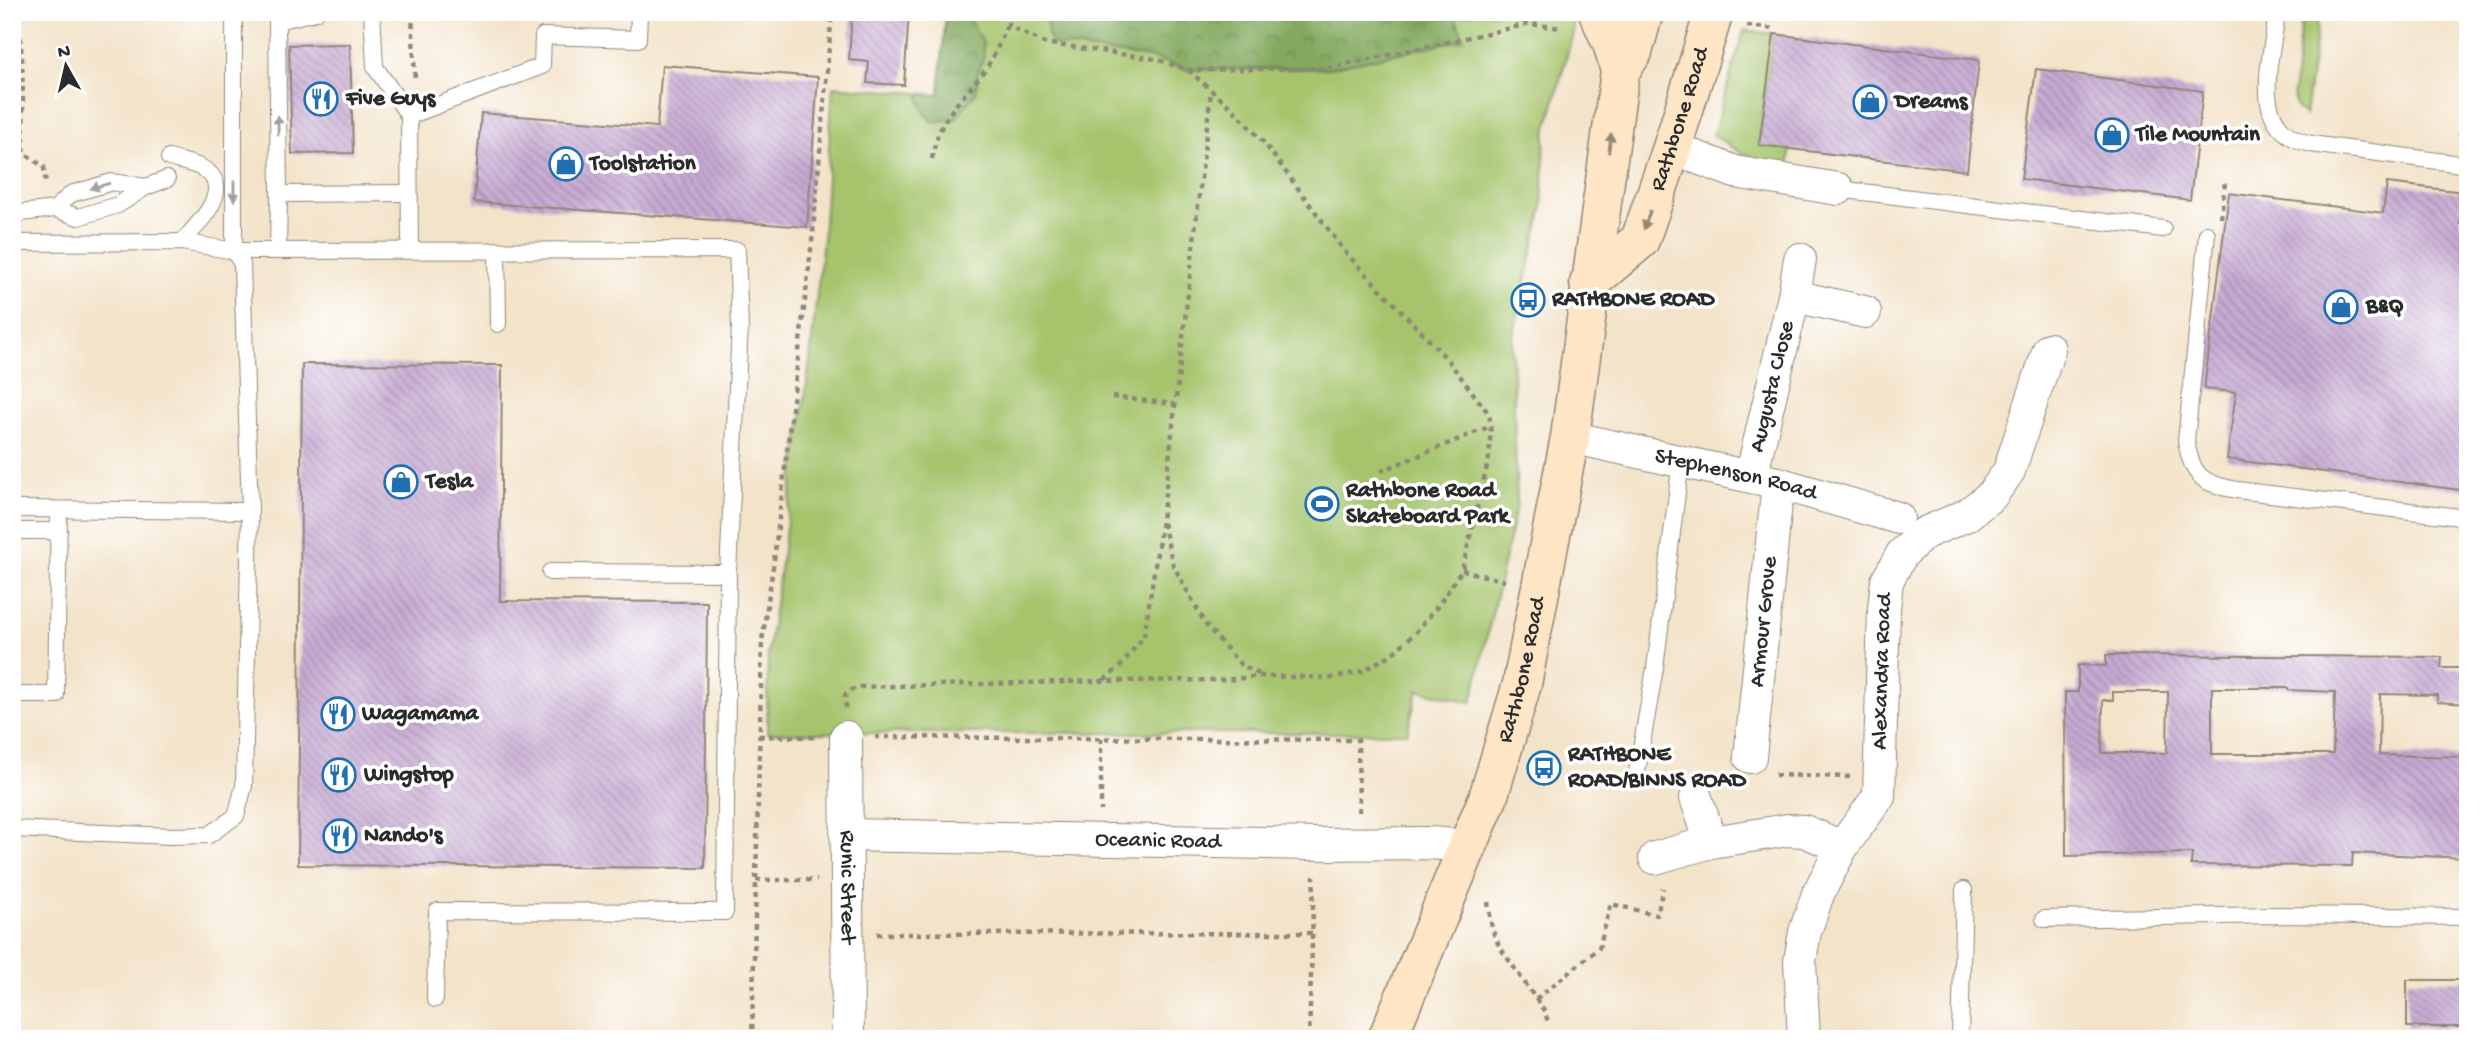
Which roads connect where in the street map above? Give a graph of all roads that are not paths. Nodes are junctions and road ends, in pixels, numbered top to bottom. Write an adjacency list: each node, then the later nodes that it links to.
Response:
1 (234, 12): 28 (lane, one-way to 28)
2 (316, 12): 18 (lane, one-way to 2)
3 (372, 12): 10 (lane)
4 (639, 12): 10 (lane)
5 (1598, 12): 9 (main road)
6 (1644, 12): 9 (main road, Rathbone Road)
7 (2277, 12): 13 (lane)
8 (1730, 19): 11 (main road, Rathbone Road)
9 (1620, 71): 30 (main road, Rathbone Road, one-way to 9)
10 (413, 115): 17 (lane)
11 (1672, 148): 16 (street); 30 (main road, Rathbone Road, one-way to 30)
12 (169, 158): 23 (lane)
13 (2468, 165)
14 (167, 180): 15 (lane)
15 (146, 187): 19 (lane, one-way to 19); 19 (lane)
16 (1838, 189): 21 (lane)
17 (408, 193): 18 (lane); 26 (lane)
18 (279, 194): 25 (lane)
19 (52, 210): 20 (lane)
20 (12, 214)
21 (2163, 229)
22 (2207, 234): 42 (lane)
23 (182, 242): 24 (lane); 28 (lane)
24 (12, 243)
25 (278, 250): 26 (lane); 28 (lane)
26 (410, 250): 27 (lane)
27 (497, 250): 33 (lane); 46 (lane)
28 (234, 251): 40 (lane)
29 (1800, 259): 31 (street, Augusta Close)
30 (1590, 283): 35 (main road, Rathbone Road)
31 (1794, 296): 32 (street, Augusta Close); 37 (street, Augusta Close)
32 (1865, 312)
33 (498, 324)
34 (2049, 349): 56 (street, Alexandra Road)
35 (1570, 437): 36 (street, Stephenson Road); 55 (main road, Rathbone Road)
36 (1681, 461): 37 (street, Stephenson Road); 50 (lane)
37 (1764, 480): 41 (street, Stephenson Road); 49 (street, Armour Grove)
38 (12, 509): 39 (lane)
39 (59, 510): 40 (lane); 44 (lane)
40 (250, 511): 52 (lane)
41 (1898, 518)
42 (2468, 518)
43 (12, 531): 44 (lane)
44 (60, 531): 47 (lane)
45 (550, 572): 46 (lane)
46 (728, 573): 61 (lane)
47 (12, 695)
48 (846, 737): 53 (street, Runic Street)
49 (1750, 757)
50 (1637, 772)
51 (1696, 798): 54 (street)
52 (12, 830)
53 (846, 835): 55 (street, Oceanic Road); 62 (street, Runic Street)
54 (1711, 842): 56 (street); 57 (street)
55 (1469, 846): 63 (main road, Rathbone Road)
56 (1842, 848): 64 (street, Alexandra Road)
57 (1655, 858)
58 (1964, 890): 65 (lane)
59 (2468, 917): 60 (lane)
60 (2044, 919)
61 (435, 999)
62 (848, 1039)
63 (1387, 1039)
64 (1804, 1039)
65 (1960, 1039)

